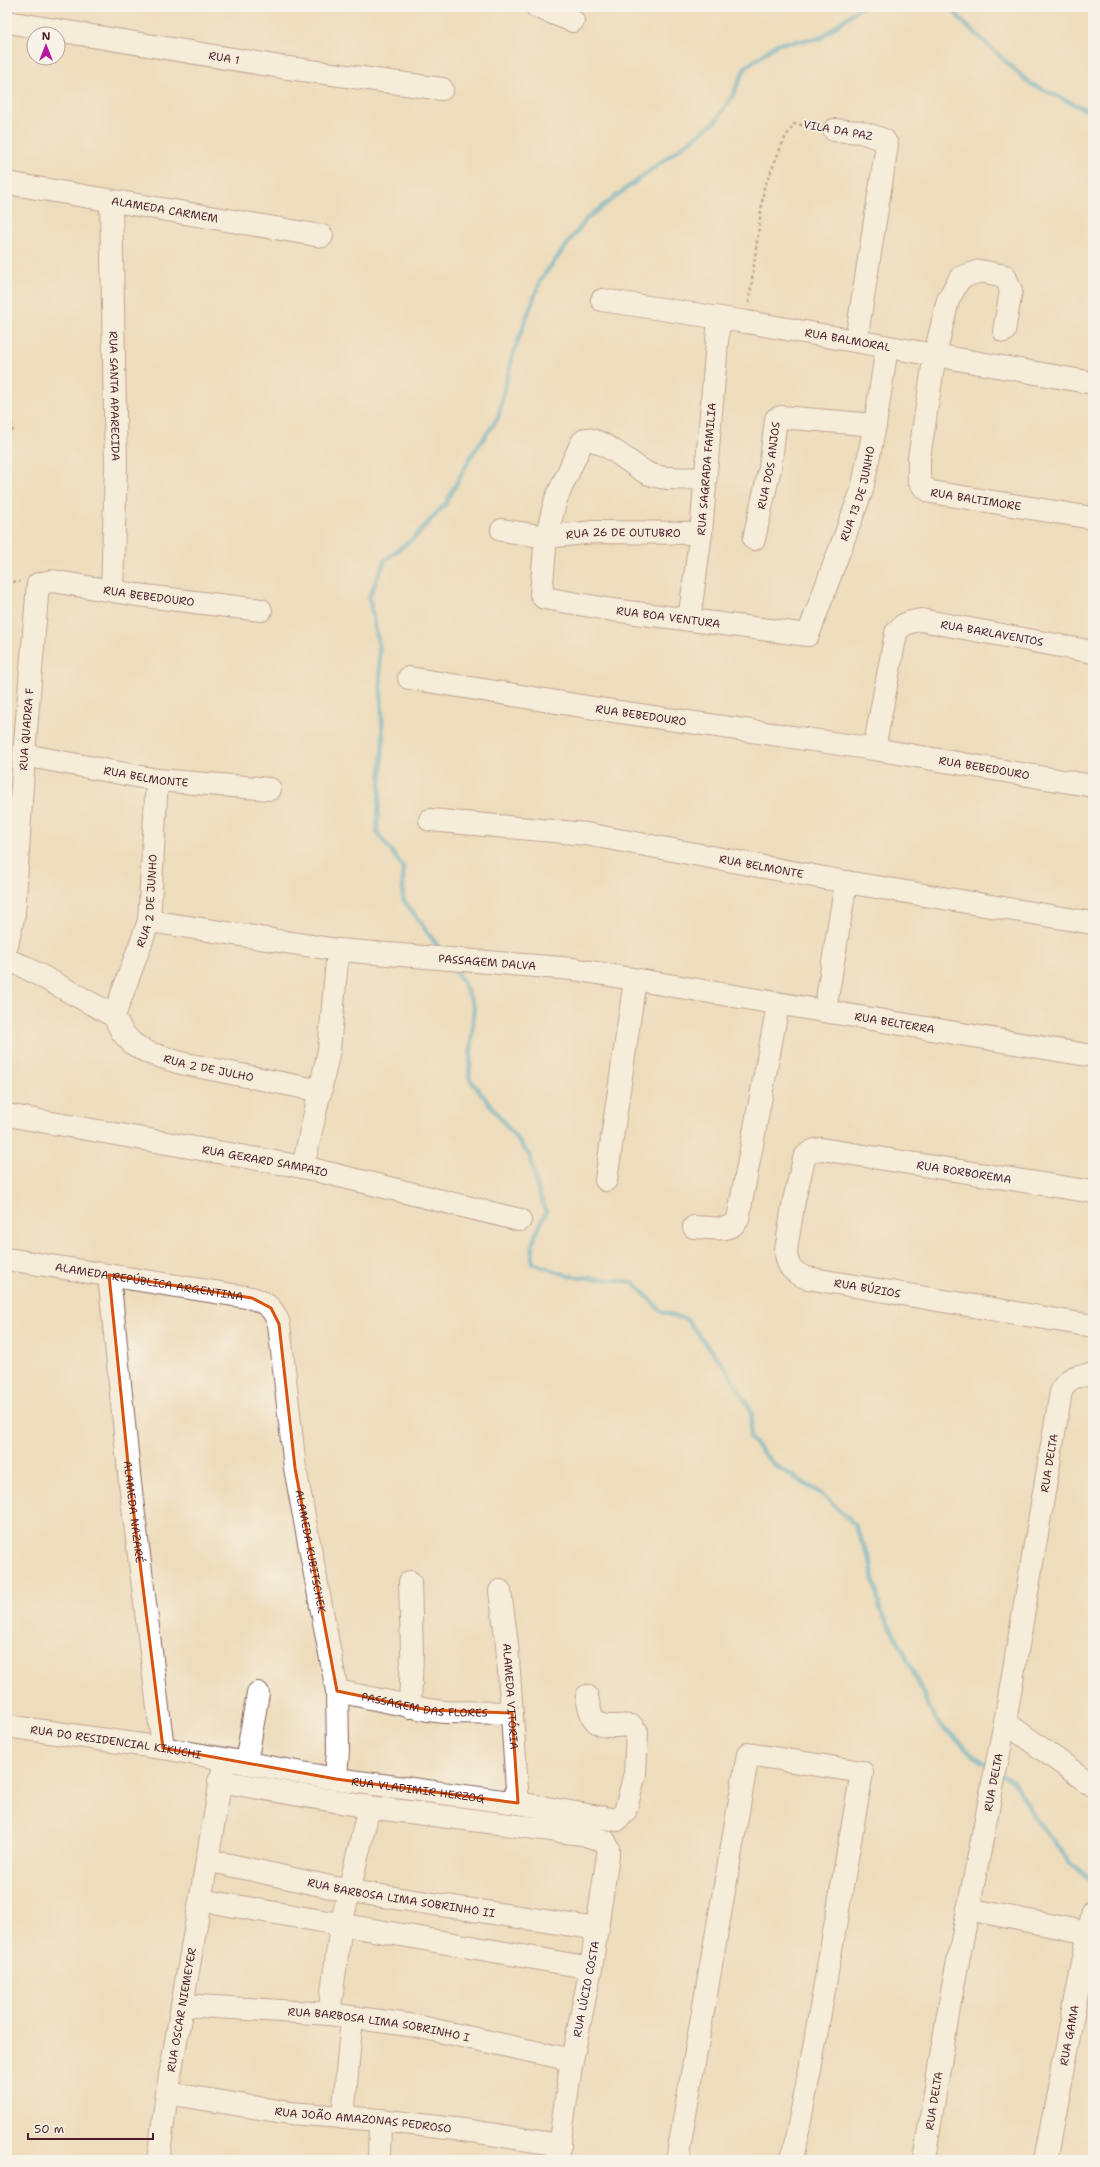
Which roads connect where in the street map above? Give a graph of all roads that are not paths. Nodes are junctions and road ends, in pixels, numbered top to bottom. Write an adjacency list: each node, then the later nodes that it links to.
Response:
1 (537, 7): 2 (street)
2 (573, 21)
3 (7, 22): 4 (street, RUA 1)
4 (442, 89)
5 (834, 130): 12 (street, VILA DA PAZ)
6 (7, 183): 7 (street, ALAMEDA CARMEM)
7 (111, 202): 8 (street, ALAMEDA CARMEM); 24 (street, RUA SANTA APARECIDA)
8 (322, 236)
9 (602, 300): 10 (street, RUA BALMORAL)
10 (719, 318): 12 (street, RUA BALMORAL); 17 (street, RUA SAGRADA FAMILIA)
11 (1004, 331): 14 (street, RUA BALTIMORE)
12 (856, 340): 13 (street, RUA BALMORAL)
13 (887, 347): 14 (street, RUA BALMORAL); 16 (street, RUA 13 DE JUNHO)
14 (935, 354): 15 (street, RUA BALMORAL); 18 (street, RUA BALTIMORE)
15 (1093, 383)
16 (875, 425): 22 (street, RUA DOS ANJOS); 27 (street, RUA 13 DE JUNHO)
17 (705, 478): 20 (street, RUA SAGRADA FAMILIA); 21 (street)
18 (1093, 518)
19 (502, 530): 21 (street, RUA 26 DE OUTUBRO)
20 (701, 533): 21 (street, RUA 26 DE OUTUBRO); 26 (street, RUA SAGRADA FAMILIA)
21 (546, 537): 26 (street, RUA BOA VENTURA)
22 (754, 540)
23 (38, 584): 24 (street, RUA BEBEDOURO); 31 (street, RUA QUADRA F)
24 (112, 590): 25 (street, RUA BEBEDOURO)
25 (261, 610)
26 (689, 620): 27 (street, RUA BOA VENTURA)
27 (808, 635)
28 (1093, 652): 30 (street, RUA BARLAVENTOS)
29 (409, 678): 30 (street, RUA BEBEDOURO)
30 (874, 749): 33 (street, RUA BEBEDOURO)
31 (24, 755): 32 (street, RUA BELMONTE); 39 (street, RUA QUADRA F)
32 (157, 780): 34 (street, RUA BELMONTE); 37 (street, RUA 2 DE JUNHO)
33 (1093, 786)
34 (270, 789)
35 (430, 820): 36 (street, RUA BELMONTE)
36 (846, 882): 38 (street, RUA BELMONTE); 44 (street)
37 (149, 921): 40 (street, PASSAGEM DALVA); 45 (street, RUA 2 DE JUNHO)
38 (1093, 923)
39 (7, 945)
40 (338, 950): 42 (street, PASSAGEM DALVA); 47 (street)
41 (7, 960): 45 (street)
42 (635, 980): 43 (street, PASSAGEM DALVA); 51 (street)
43 (778, 1005): 44 (street, PASSAGEM DALVA); 54 (street)
44 (825, 1011): 46 (street, RUA BELTERRA)
45 (114, 1016): 47 (street, RUA 2 DE JULHO)
46 (1093, 1056)
47 (321, 1091): 50 (street)
48 (7, 1115): 50 (street, RUA GERARD SAMPAIO)
49 (836, 1152): 52 (street, RUA BORBOREMA); 58 (street, RUA BÚZIOS)
50 (303, 1168): 53 (street, RUA GERARD SAMPAIO)
51 (606, 1180)
52 (1093, 1192)
53 (520, 1220)
54 (704, 1227)
55 (7, 1259): 56 (street, ALAMEDA REPÚBLICA ARGENTINA)
56 (110, 1275): 57 (street, ALAMEDA REPÚBLICA ARGENTINA); 69 (street, ALAMEDA NAZARÉ)
57 (279, 1324): 62 (street, ALAMEDA KUBITSCHEK)
58 (1093, 1326)
59 (1093, 1375): 67 (street, RUA DELTA)
60 (410, 1582): 65 (street)
61 (500, 1591): 66 (street, ALAMEDA VITÓRIA)
62 (337, 1690): 65 (street, PASSAGEM DAS FLORES); 71 (street, ALAMEDA KUBITSCHEK)
63 (258, 1693): 70 (street)
64 (588, 1696): 74 (street, RUA VLADIMIR HERZOG)
65 (410, 1706): 66 (street, PASSAGEM DAS FLORES)
66 (512, 1713): 74 (street, ALAMEDA VITÓRIA)
67 (1005, 1722): 73 (street); 79 (street, RUA DELTA)
68 (7, 1726): 69 (street, RUA DO RESIDENCIAL KIKUCHI)
69 (163, 1748): 70 (street, RUA DO RESIDENCIAL KIKUCHI)
70 (235, 1761): 71 (street, RUA VLADIMIR HERZOG); 72 (street)
71 (336, 1779): 74 (street, RUA VLADIMIR HERZOG)
72 (219, 1781): 75 (street, RUA LÚCIO COSTA); 76 (street)
73 (1093, 1786)
74 (518, 1803)
75 (369, 1807): 77 (street); 82 (street, RUA LÚCIO COSTA)
76 (207, 1860): 77 (street, RUA BARBOSA LIMA SOBRINHO II); 78 (street, RUA OSCAR NIEMEYER)
77 (349, 1890): 81 (street); 82 (street, RUA BARBOSA LIMA SOBRINHO II)
78 (201, 1900): 81 (street); 85 (street, RUA OSCAR NIEMEYER)
79 (968, 1909): 83 (street); 97 (street, RUA DELTA)
80 (1093, 1911): 83 (street, RUA GAMA)
81 (341, 1925): 84 (street); 86 (street)
82 (598, 1929): 84 (street, RUA LÚCIO COSTA)
83 (1089, 1933): 98 (street, RUA GAMA)
84 (591, 1968): 88 (street, RUA LÚCIO COSTA)
85 (182, 2005): 86 (street, RUA BARBOSA LIMA SOBRINHO I); 89 (street, RUA OSCAR NIEMEYER)
86 (329, 2014): 87 (street, RUA BARBOSA LIMA SOBRINHO I)
87 (352, 2017): 88 (street, RUA BARBOSA LIMA SOBRINHO I); 90 (street)
88 (572, 2060): 92 (street, RUA LÚCIO COSTA)
89 (167, 2093): 90 (street, RUA JOÃO AMAZONAS PEDROSO); 93 (street, RUA OSCAR NIEMEYER)
90 (343, 2118): 91 (street, RUA JOÃO AMAZONAS PEDROSO)
91 (380, 2120): 92 (street, RUA JOÃO AMAZONAS PEDROSO); 94 (street)
92 (558, 2153)
93 (158, 2160)
94 (379, 2160)
95 (677, 2160): 96 (street)
96 (792, 2160)
97 (924, 2160)
98 (1045, 2160)

